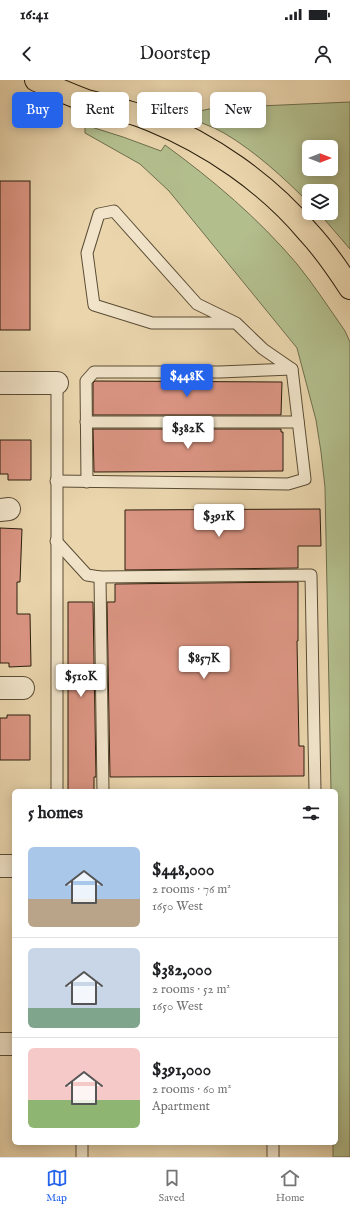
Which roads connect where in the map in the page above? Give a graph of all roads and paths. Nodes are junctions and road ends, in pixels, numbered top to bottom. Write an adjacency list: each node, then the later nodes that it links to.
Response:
1 (36, 80): 2 (highway)
2 (350, 288)
3 (236, 323): 3 (lane); 4 (lane)
4 (292, 369): 7 (lane); 8 (lane)
5 (0, 383): 6 (street)
6 (57, 383): 9 (lane)
7 (86, 422): 8 (lane); 10 (lane)
8 (298, 422): 10 (lane)
9 (56, 481): 10 (lane); 11 (lane)
10 (87, 482)
11 (56, 540): 12 (lane); 15 (lane)
12 (100, 577): 16 (lane); 17 (lane)
13 (0, 688): 14 (street)
14 (23, 688)
15 (57, 789)
16 (103, 789)
17 (315, 789)
18 (0, 866): 19 (street)
19 (12, 866)
20 (0, 1044): 21 (street)
21 (12, 1044)
22 (82, 1145): 24 (lane)
23 (273, 1145): 25 (lane)
24 (82, 1157)
25 (273, 1157)

